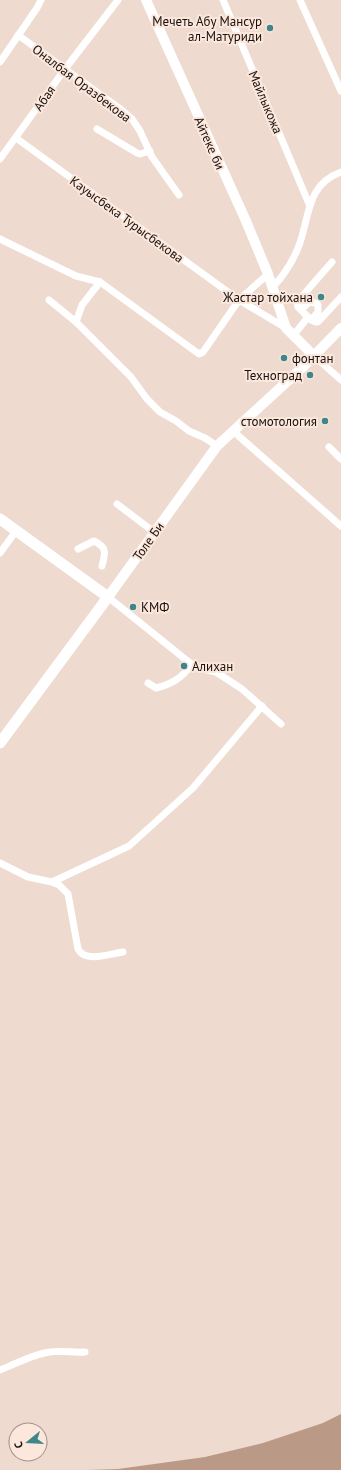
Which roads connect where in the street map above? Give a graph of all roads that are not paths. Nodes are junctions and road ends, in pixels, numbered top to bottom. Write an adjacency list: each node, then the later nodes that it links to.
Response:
1 (41, 0): 6 (street)
2 (118, 0): 8 (street, Абая)
3 (146, 0): 19 (street, Айтеке би)
4 (223, 0): 16 (street, Майлыкожа)
5 (300, 0): 9 (street)
6 (18, 35): 7 (street); 8 (street, Оналбая Оразбекова)
7 (0, 62)
8 (65, 69): 11 (street, Абая); 12 (street, Оналбая Оразбекова)
9 (341, 91)
10 (97, 129): 12 (street)
11 (16, 138): 13 (street, Абая); 24 (street, Кауысбека Турысбекова)
12 (150, 151): 15 (street, Оналбая Оразбекова)
13 (0, 158)
14 (341, 172): 16 (street)
15 (179, 195)
16 (309, 204): 21 (street)
17 (0, 239): 20 (street)
18 (332, 262): 25 (street)
19 (268, 274): 21 (street, Айтеке би); 24 (street)
20 (100, 282): 24 (street); 27 (street)
21 (273, 287): 29 (street, Айтеке би)
22 (341, 297): 26 (street)
23 (49, 300): 27 (street)
24 (239, 300): 29 (street, Кауысбека Турысбекова)
25 (300, 310): 26 (street); 26 (street)
26 (309, 318): 29 (street)
27 (76, 322): 33 (street)
28 (341, 328): 30 (street, Толе Би)
29 (289, 332): 30 (street)
30 (316, 354): 31 (street); 32 (street, Толе Би)
31 (341, 380)
32 (233, 431): 33 (street, Толе Би); 38 (street)
33 (217, 446): 40 (street, Толе Би)
34 (329, 447): 35 (street)
35 (341, 459)
36 (117, 504): 40 (street)
37 (0, 519): 39 (main road)
38 (341, 526)
39 (16, 531): 42 (street); 44 (main road)
40 (154, 532): 44 (street, Толе Би)
41 (78, 550): 43 (street)
42 (0, 553)
43 (102, 566)
44 (108, 597): 45 (street); 49 (main road, Толе Би)
45 (192, 664): 46 (street); 47 (street)
46 (148, 683)
47 (262, 706): 48 (street); 51 (street)
48 (281, 724)
49 (0, 743)
50 (0, 864): 51 (street)
51 (52, 882): 52 (street)
52 (123, 952)
53 (85, 1352): 54 (street)
54 (0, 1370)

